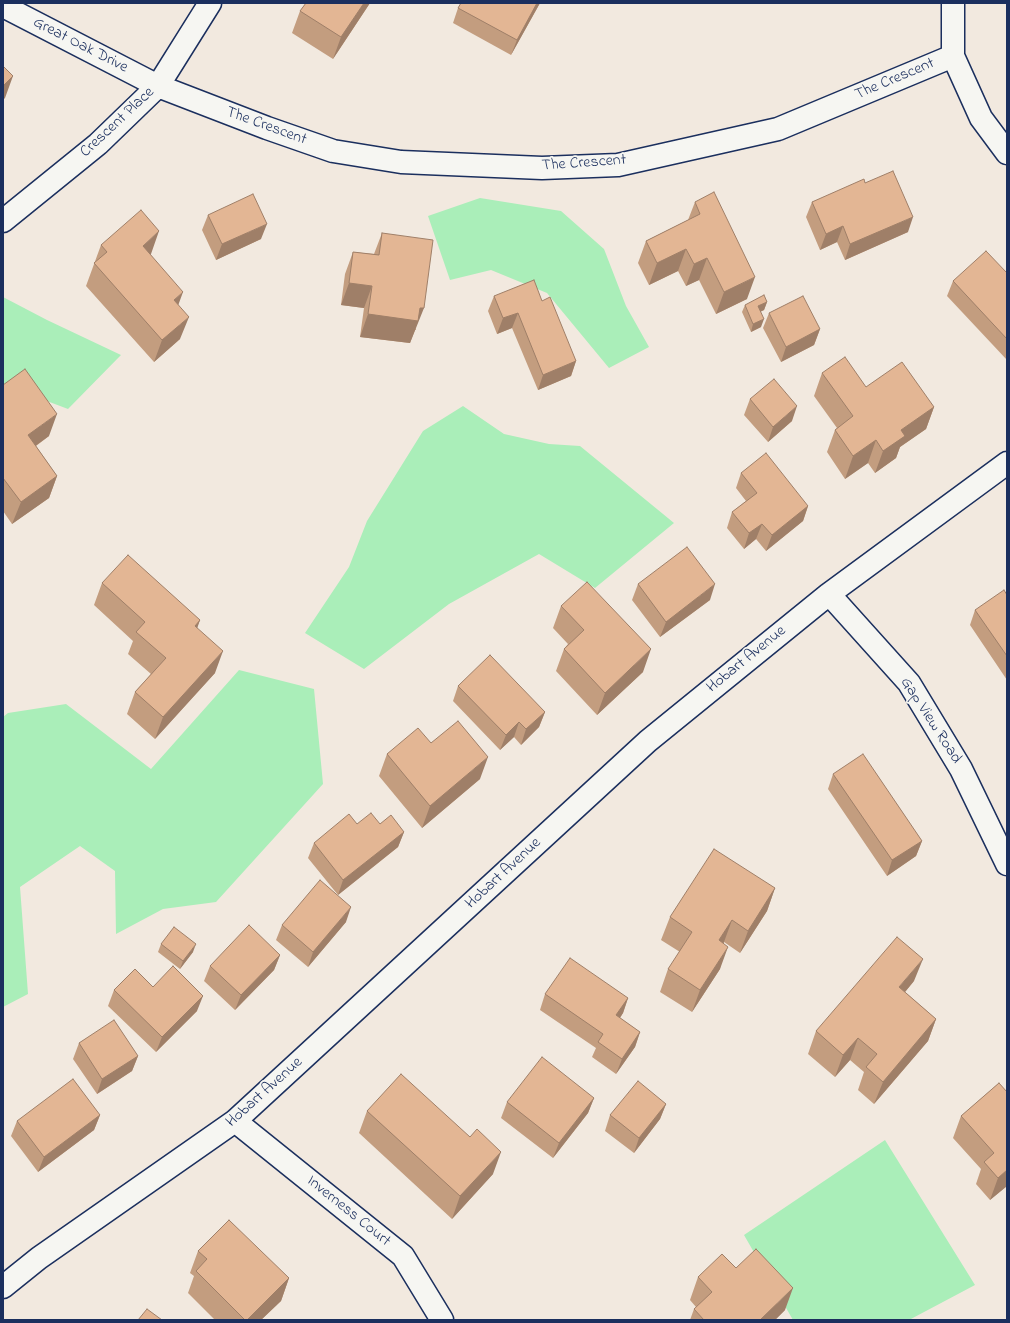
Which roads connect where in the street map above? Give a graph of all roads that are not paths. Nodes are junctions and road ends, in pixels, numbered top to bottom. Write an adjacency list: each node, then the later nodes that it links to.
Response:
1 (210, 3): 5 (street, Crescent Place)
2 (954, 3): 4 (street, The Crescent)
3 (3, 6): 5 (street, Great Oak Drive)
4 (953, 56): 5 (street, The Crescent); 6 (street)
5 (158, 86): 7 (street, Crescent Place)
6 (1007, 153)
7 (3, 221)
8 (1007, 463): 9 (street, Hobart Avenue)
9 (829, 594): 10 (street, Gap View Road); 11 (street, Hobart Avenue)
10 (1007, 864)
11 (235, 1121): 12 (street, Hobart Avenue); 13 (street, Inverness Court)
12 (3, 1287)
13 (442, 1320)

